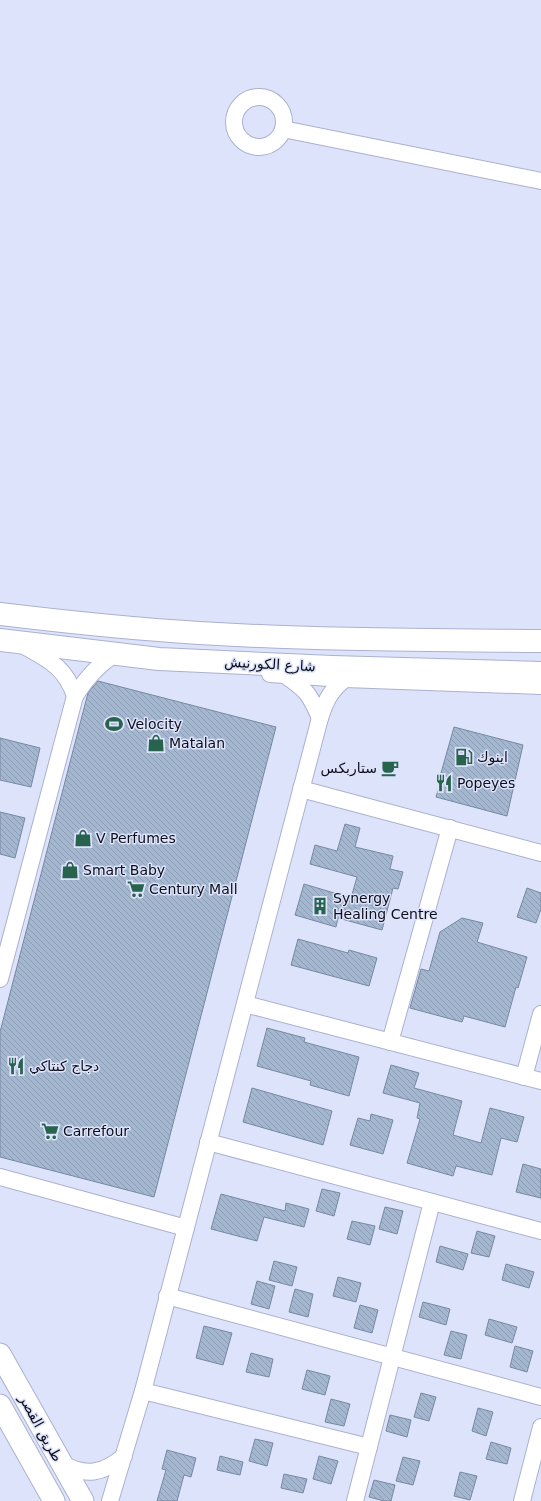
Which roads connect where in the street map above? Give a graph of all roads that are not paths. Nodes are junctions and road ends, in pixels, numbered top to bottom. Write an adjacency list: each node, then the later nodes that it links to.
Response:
1 (283, 129): 2 (street)
2 (541, 181)
3 (0, 614): 5 (highway, شارع الكورنيش)
4 (9, 641): 6 (highway, شارع الكورنيش); 12 (street)
5 (541, 641)
6 (115, 654): 7 (highway, شارع الكورنيش); 12 (street)
7 (159, 659): 8 (highway, شارع الكورنيش); 9 (street)
8 (541, 672)
9 (286, 676): 10 (street); 13 (street)
10 (345, 679): 11 (street); 13 (street)
11 (541, 686)
12 (75, 696): 17 (street)
13 (320, 718): 14 (street)
14 (301, 789): 15 (street); 18 (street)
15 (450, 828): 16 (street); 20 (street)
16 (541, 853)
17 (0, 979)
18 (245, 1004): 20 (street); 23 (street)
19 (541, 1014): 21 (street)
20 (390, 1042): 21 (street)
21 (524, 1077): 22 (street)
22 (541, 1081)
23 (208, 1142): 25 (street); 26 (street)
24 (0, 1177): 26 (street)
25 (432, 1202): 27 (street); 30 (street)
26 (186, 1228): 28 (street)
27 (541, 1231)
28 (167, 1296): 30 (street); 31 (street)
29 (0, 1354): 37 (main road, طريق القصر)
30 (393, 1357): 32 (street); 35 (street)
31 (142, 1391): 35 (street); 36 (street)
32 (541, 1397)
33 (0, 1405): 38 (main road, طريق القصر)
34 (541, 1427): 42 (street)
35 (369, 1447): 41 (street)
36 (124, 1456): 37 (street); 40 (street)
37 (61, 1463): 39 (main road, طريق القصر)
38 (54, 1501)
39 (83, 1501)
40 (110, 1501)
41 (355, 1501)
42 (522, 1501)

